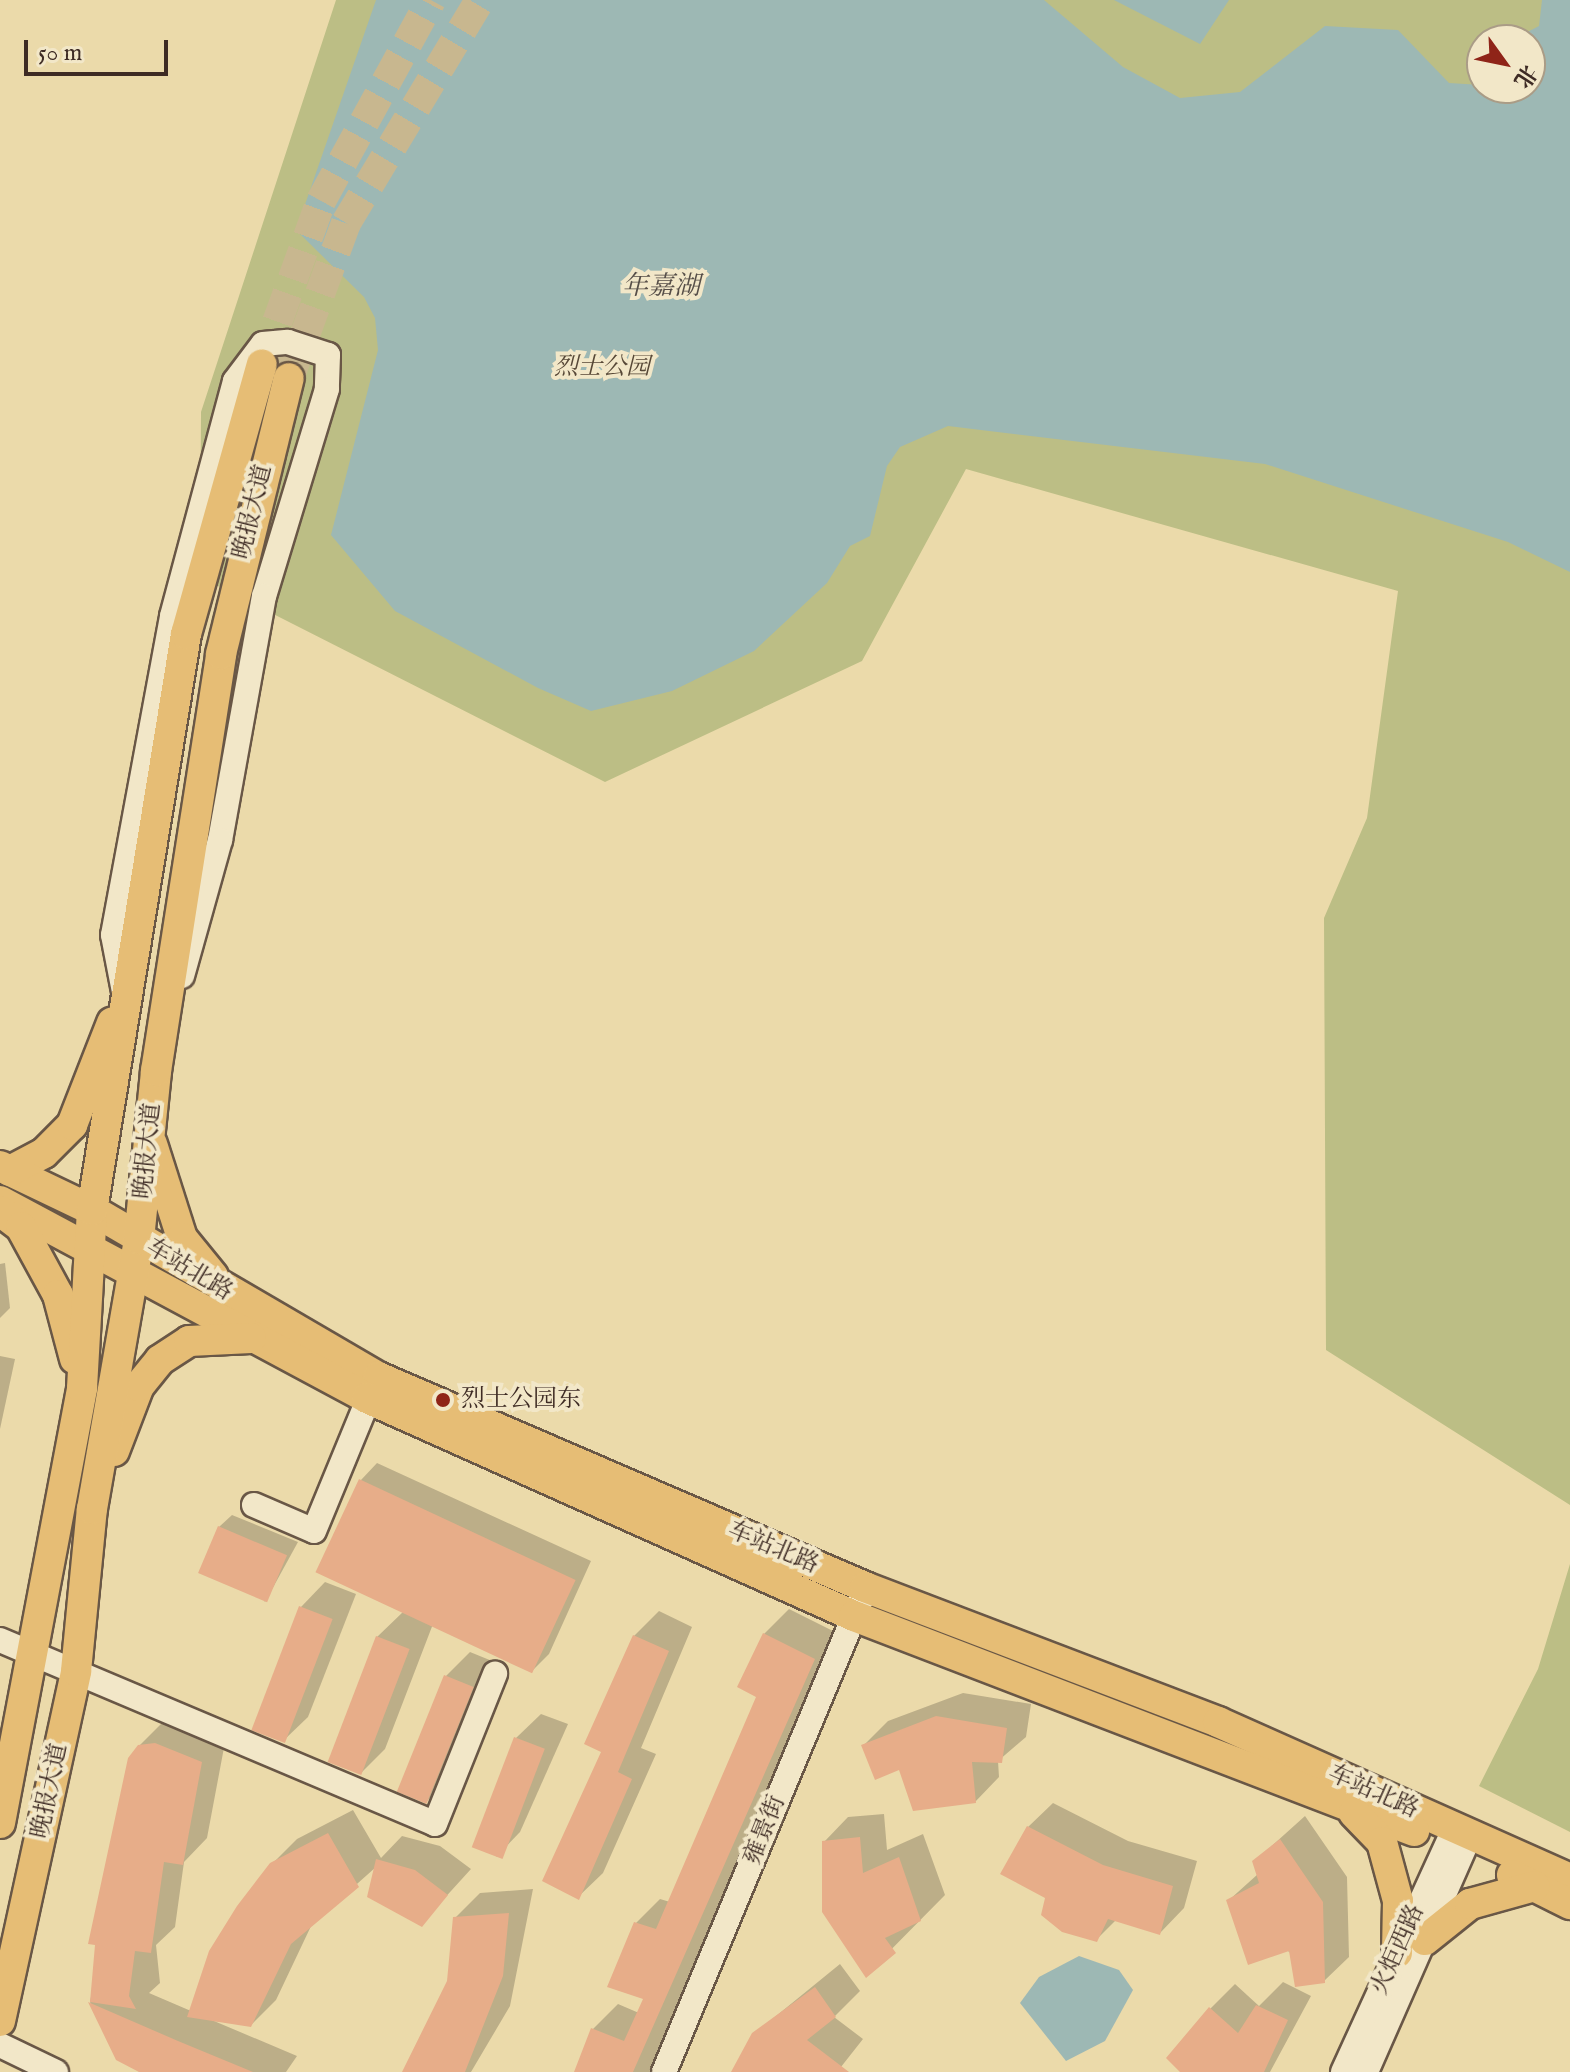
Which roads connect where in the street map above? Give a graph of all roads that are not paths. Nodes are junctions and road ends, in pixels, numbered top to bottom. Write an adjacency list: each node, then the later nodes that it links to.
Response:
1 (262, 364): 3 (main road, 晚报大道)
2 (289, 378): 4 (main road, 晚报大道)
3 (124, 1004): 4 (street); 6 (main road); 8 (main road, 晚报大道)
4 (156, 1071): 5 (main road, 晚报大道)
5 (149, 1135): 10 (main road, 晚报大道); 13 (main road)
6 (5, 1168): 8 (main road, 车站北路)
7 (0, 1201): 11 (main road, 车站北路)
8 (92, 1210): 10 (main road, 车站北路); 11 (main road, 晚报大道)
9 (0, 1211): 16 (main road)
10 (139, 1239): 12 (main road, 晚报大道); 13 (main road, 车站北路)
11 (90, 1246): 12 (main road, 车站北路); 16 (main road, 晚报大道)
12 (129, 1274): 14 (main road, 车站北路); 18 (main road, 晚报大道)
13 (230, 1296): 15 (main road, 车站北路)
14 (252, 1338): 15 (main road, 车站北路); 18 (main road)
15 (372, 1387): 17 (street); 19 (main road, 车站北路); 20 (main road, 车站北路)
16 (82, 1388): 22 (main road, 晚报大道)
17 (254, 1505)
18 (92, 1509): 23 (main road, 晚报大道)
19 (865, 1587): 20 (street, 雍景街); 27 (main road, 车站北路)
20 (854, 1616): 25 (main road, 车站北路); 36 (street, 雍景街)
21 (0, 1640): 22 (street)
22 (36, 1654): 23 (street); 26 (main road, 晚报大道)
23 (76, 1671): 24 (street); 33 (main road, 晚报大道)
24 (495, 1674)
25 (1347, 1806): 27 (main road, 车站北路); 32 (main road)
26 (0, 1823)
27 (1458, 1840): 28 (main road, 车站北路); 29 (main road, 车站北路); 31 (street, 火炬西路); 32 (street, 火炬西路)
28 (1570, 1879)
29 (1535, 1886): 30 (main road, 车站北路); 31 (main road)
30 (1570, 1904)
31 (1425, 1940): 38 (street, 火炬西路)
32 (1397, 1953): 37 (street, 火炬西路)
33 (0, 2021)
34 (0, 2045): 35 (street)
35 (56, 2072)
36 (664, 2072)
37 (1343, 2072)
38 (1366, 2072)

